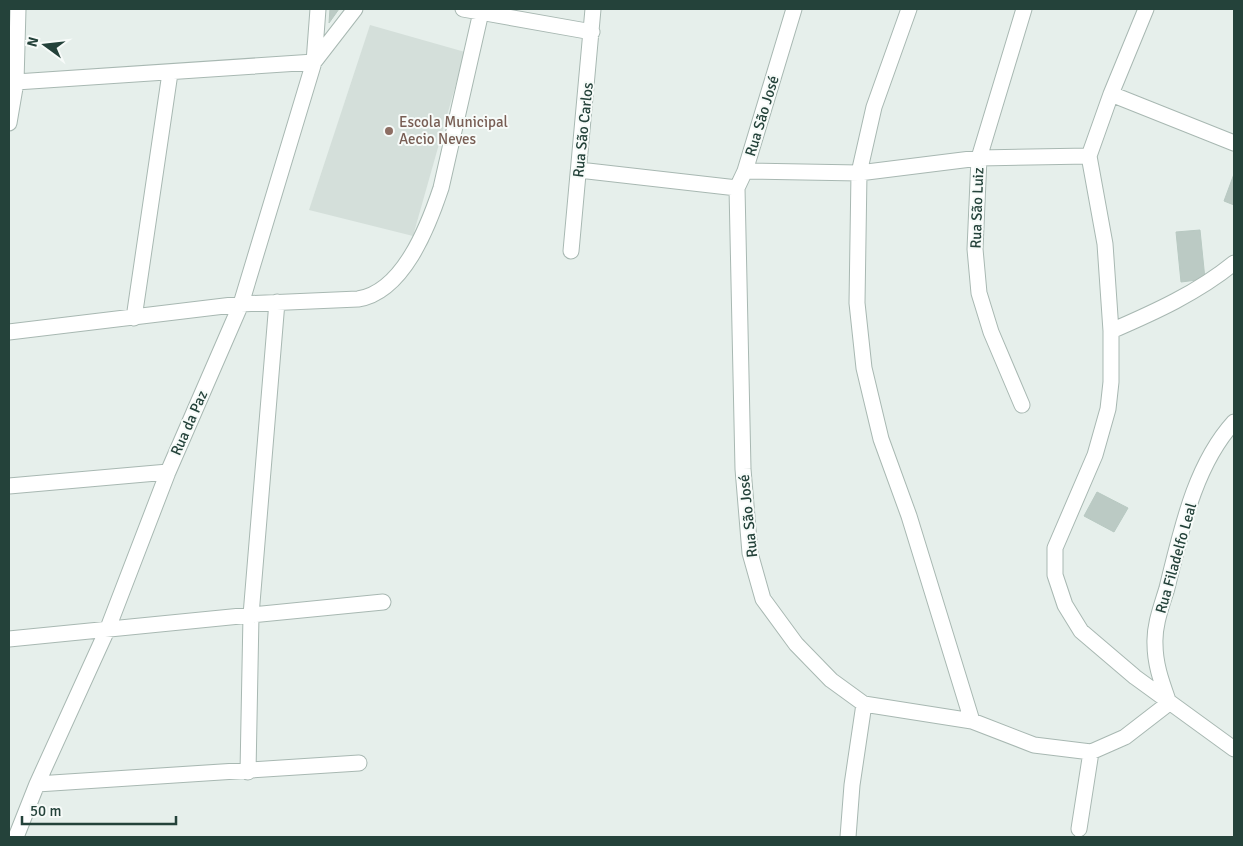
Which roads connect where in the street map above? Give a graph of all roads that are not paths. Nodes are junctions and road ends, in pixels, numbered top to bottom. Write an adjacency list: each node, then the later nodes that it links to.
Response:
1 (18, 9): 14 (street)
2 (318, 9): 12 (street)
3 (355, 9): 12 (street, Rua da Paz)
4 (463, 9): 10 (street)
5 (594, 9): 11 (street, Rua São Carlos)
6 (794, 9): 21 (street, Rua São José)
7 (909, 9): 22 (street)
8 (1024, 9): 19 (street, Rua São Luiz)
9 (1146, 9): 15 (street)
10 (481, 12): 11 (street); 26 (street)
11 (592, 32): 20 (street, Rua São Carlos)
12 (314, 62): 13 (street); 27 (street, Rua da Paz)
13 (170, 73): 14 (street); 28 (street)
14 (16, 82): 16 (street)
15 (1111, 94): 17 (street); 18 (street)
16 (9, 123)
17 (1234, 143)
18 (1089, 156): 19 (street); 29 (street)
19 (979, 158): 22 (street); 31 (street, Rua São Luiz)
20 (579, 170): 23 (street); 24 (street, Rua São Carlos)
21 (745, 171): 22 (street); 23 (street, Rua São José)
22 (859, 173): 41 (street)
23 (737, 188): 40 (street, Rua São José)
24 (571, 251)
25 (1234, 263): 29 (street)
26 (277, 302): 27 (street); 36 (street)
27 (241, 304): 28 (street); 33 (street, Rua da Paz)
28 (134, 318): 30 (street)
29 (1111, 331): 39 (street)
30 (9, 332)
31 (1022, 405)
32 (1234, 422): 39 (street, Rua Filadelfo Leal)
33 (168, 472): 34 (street); 37 (street, Rua da Paz)
34 (9, 486)
35 (383, 602): 36 (street)
36 (251, 615): 37 (street); 45 (street)
37 (108, 628): 38 (street); 46 (street, Rua da Paz)
38 (9, 639)
39 (1169, 703): 42 (street); 43 (street)
40 (864, 704): 41 (street, Rua São José); 49 (street)
41 (972, 721): 43 (street, Rua São José)
42 (1234, 749)
43 (1091, 752): 47 (street)
44 (358, 763): 45 (street)
45 (248, 772): 46 (street)
46 (37, 784): 48 (street, Rua da Paz)
47 (1079, 829)
48 (16, 837)
49 (848, 837)

